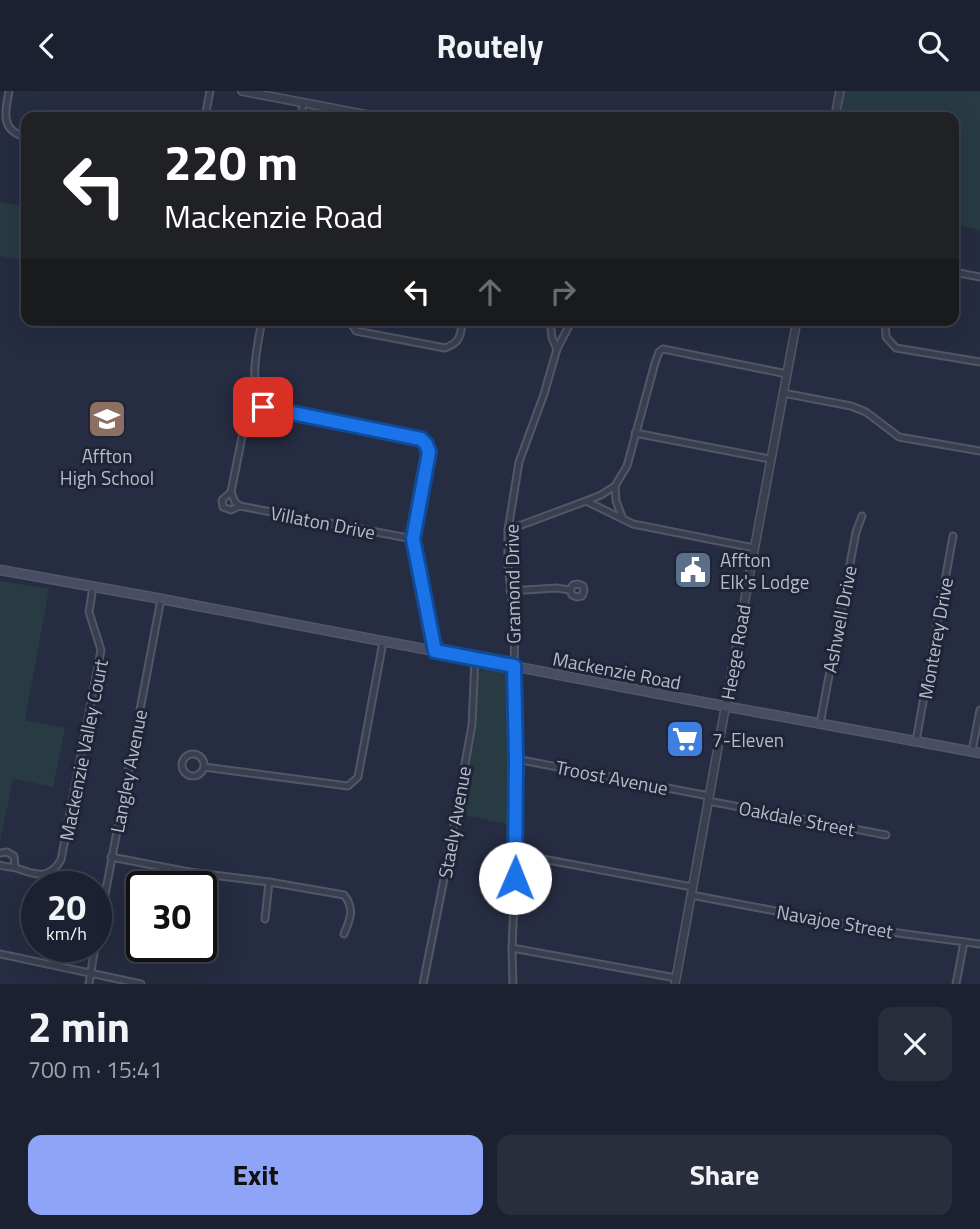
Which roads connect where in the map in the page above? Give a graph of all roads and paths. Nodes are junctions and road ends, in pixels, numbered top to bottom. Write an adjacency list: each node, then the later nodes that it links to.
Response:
1 (9, 91): 11 (street)
2 (210, 91): 7 (street)
3 (242, 91): 5 (street)
4 (840, 91): 10 (street)
5 (259, 93): 6 (street)
6 (303, 103): 8 (street); 9 (street)
7 (206, 112)
8 (301, 112)
9 (351, 112)
10 (836, 112)
11 (21, 136)
12 (959, 273): 13 (street)
13 (980, 277)
14 (261, 326): 25 (street)
15 (353, 326): 16 (street)
16 (462, 326)
17 (551, 326): 21 (street)
18 (569, 326): 21 (street, Gramond Drive)
19 (796, 326): 23 (street, Heege Road)
20 (885, 326): 22 (street)
21 (557, 349): 35 (street, Gramond Drive)
22 (980, 362)
23 (787, 374): 24 (street, Heege Road); 26 (street)
24 (783, 393): 27 (street); 28 (street, Heege Road)
25 (263, 407): 30 (street); 37 (street)
26 (635, 433): 28 (street); 29 (street)
27 (980, 451)
28 (770, 459): 38 (street, Heege Road)
29 (615, 486): 31 (street); 34 (street)
30 (231, 492): 32 (street); 32 (street)
31 (586, 501): 34 (street); 35 (street)
32 (237, 504): 37 (street, Villaton Drive)
33 (862, 516): 50 (street, Ashwell Drive)
34 (623, 519): 38 (street)
35 (508, 530): 42 (street, Gramond Drive)
36 (953, 536): 51 (street, Monterey Drive)
37 (413, 539): 45 (street)
38 (754, 548): 48 (street, Heege Road)
39 (0, 570): 40 (main road, Mackenzie Road)
40 (93, 587): 43 (main road, Mackenzie Road); 61 (street, Mackenzie Valley Court)
41 (570, 590): 42 (street)
42 (510, 591): 47 (street, Gramond Drive)
43 (161, 599): 44 (main road, Mackenzie Road); 59 (street, Langley Avenue)
44 (383, 642): 45 (main road, Mackenzie Road); 54 (street)
45 (435, 651): 46 (main road, Mackenzie Road)
46 (475, 659): 47 (main road, Mackenzie Road); 78 (street, Staely Avenue)
47 (514, 666): 48 (main road, Mackenzie Road); 53 (street, Gramond Drive)
48 (726, 706): 50 (main road, Mackenzie Road); 55 (street, Heege Road)
49 (980, 710): 52 (street)
50 (820, 724): 51 (main road, Mackenzie Road)
51 (916, 741): 52 (main road, Mackenzie Road)
52 (976, 752)
53 (516, 759): 55 (street, Troost Avenue); 58 (street, Gramond Drive)
54 (204, 767): 54 (street)
55 (708, 798): 56 (street, Oakdale Street); 66 (street, Heege Road)
56 (886, 835)
57 (0, 853): 61 (street)
58 (516, 854): 66 (street, Navajoe Street); 71 (street, Gramond Drive)
59 (111, 857): 62 (street, Langley Avenue); 63 (street)
60 (0, 865): 61 (street, Mackenzie Valley Court)
61 (15, 867)
62 (109, 871)
63 (184, 871)
64 (217, 875): 65 (street)
65 (269, 881): 67 (street); 68 (street)
66 (692, 891): 69 (street, Navajoe Street); 75 (street, Heege Road)
67 (265, 919)
68 (344, 935)
69 (964, 941): 70 (street, Navajoe Street); 80 (street)
70 (980, 944)
71 (512, 948): 75 (street); 79 (street, Gramond Drive)
72 (0, 954): 74 (street)
73 (93, 962): 74 (street, Langley Avenue)
74 (91, 974): 76 (street, Langley Avenue); 77 (street)
75 (676, 981)
76 (89, 984)
77 (141, 984)
78 (423, 984)
79 (513, 984)
80 (956, 984)

